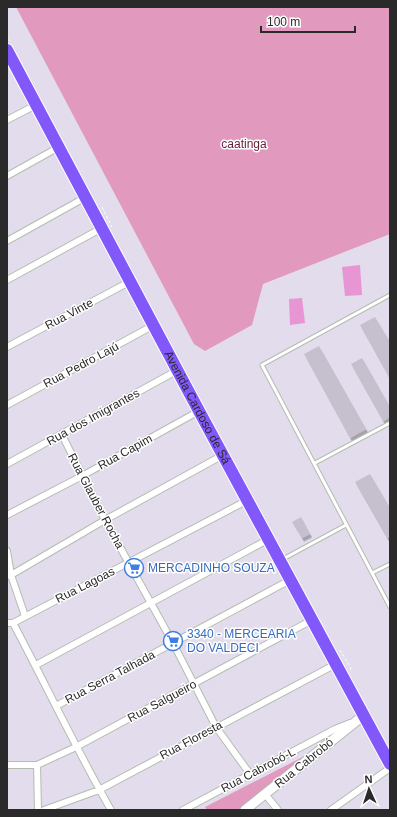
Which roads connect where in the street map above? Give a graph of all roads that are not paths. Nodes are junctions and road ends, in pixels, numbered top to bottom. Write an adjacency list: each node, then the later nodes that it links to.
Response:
1 (7, 50): 2 (highway, Avenida Cardoso de Sá)
2 (36, 105): 3 (street); 4 (highway, Avenida Cardoso de Sá)
3 (7, 120)
4 (59, 147): 5 (street); 6 (highway, Avenida Cardoso de Sá)
5 (7, 176)
6 (86, 197): 7 (highway, Avenida Cardoso de Sá); 8 (street)
7 (102, 228): 9 (street); 10 (highway, Avenida Cardoso de Sá)
8 (7, 240)
9 (7, 280)
10 (131, 281): 12 (highway, Avenida Cardoso de Sá); 13 (street, Rua Vinte)
11 (390, 295): 20 (lane)
12 (154, 325): 14 (highway, Avenida Cardoso de Sá); 15 (street, Rua Pedro Lajú)
13 (7, 347)
14 (178, 370): 16 (highway, Avenida Cardoso de Sá); 18 (street, Rua dos Imigrantes)
15 (7, 405)
16 (199, 411): 19 (highway, Avenida Cardoso de Sá); 22 (street, Rua Capim)
17 (390, 423): 20 (lane)
18 (62, 435): 21 (street, Rua dos Imigrantes); 22 (street, Rua Glauber Rocha)
19 (223, 455): 23 (highway, Avenida Cardoso de Sá); 25 (street)
20 (314, 463): 26 (lane)
21 (7, 464)
22 (82, 476): 24 (street, Rua Capim); 25 (street, Rua Glauber Rocha)
23 (248, 500): 27 (highway, Avenida Cardoso de Sá); 30 (street, Rua Lagoas)
24 (7, 515)
25 (105, 520): 30 (street, Rua Glauber Rocha); 33 (street)
26 (346, 525): 29 (lane); 32 (lane)
27 (269, 539): 29 (highway, Avenida Cardoso de Sá); 35 (street)
28 (7, 551): 33 (street)
29 (280, 561): 34 (highway, Avenida Cardoso de Sá)
30 (129, 563): 35 (street, Rua Glauber Rocha); 37 (street, Rua Lagoas)
31 (390, 564): 32 (lane)
32 (372, 573): 36 (lane)
33 (9, 575): 37 (street)
34 (290, 580): 38 (highway, Avenida Cardoso de Sá); 40 (street, Rua Serra Talhada)
35 (150, 603): 40 (street, Rua Glauber Rocha); 42 (street)
36 (390, 607)
37 (25, 616): 39 (street, Rua Lagoas)
38 (312, 620): 41 (highway, Avenida Cardoso de Sá); 43 (street, Rua Salgueiro)
39 (10, 623): 42 (street)
40 (173, 643): 43 (street, Rua Glauber Rocha); 44 (street, Rua Serra Talhada)
41 (336, 664): 45 (highway, Avenida Cardoso de Sá); 46 (street, Rua Floresta)
42 (36, 665): 44 (street)
43 (194, 684): 46 (street, Rua Glauber Rocha); 47 (street, Rua Salgueiro)
44 (56, 706): 47 (street)
45 (360, 719): 48 (highway, Avenida Cardoso de Sá); 52 (street, Rua Cabrobó-L); 54 (street, Rua Cabrobó)
46 (216, 727): 52 (street, Rua Glauber Rocha); 53 (street, Rua Floresta)
47 (76, 747): 50 (street, Rua Salgueiro); 53 (street)
48 (390, 764)
49 (7, 765): 50 (street, Rua Salgueiro)
50 (37, 765): 56 (street)
51 (390, 768): 62 (street)
52 (250, 774): 55 (street, Rua Cabrobó-L)
53 (99, 790): 57 (street, Rua Floresta); 58 (street)
54 (265, 794): 60 (street, Rua Cabrobó); 61 (street)
55 (194, 808): 59 (street, Rua Cabrobó-L)
56 (38, 810)
57 (44, 810)
58 (111, 810)
59 (183, 810)
60 (244, 810)
61 (278, 810)
62 (332, 810)

